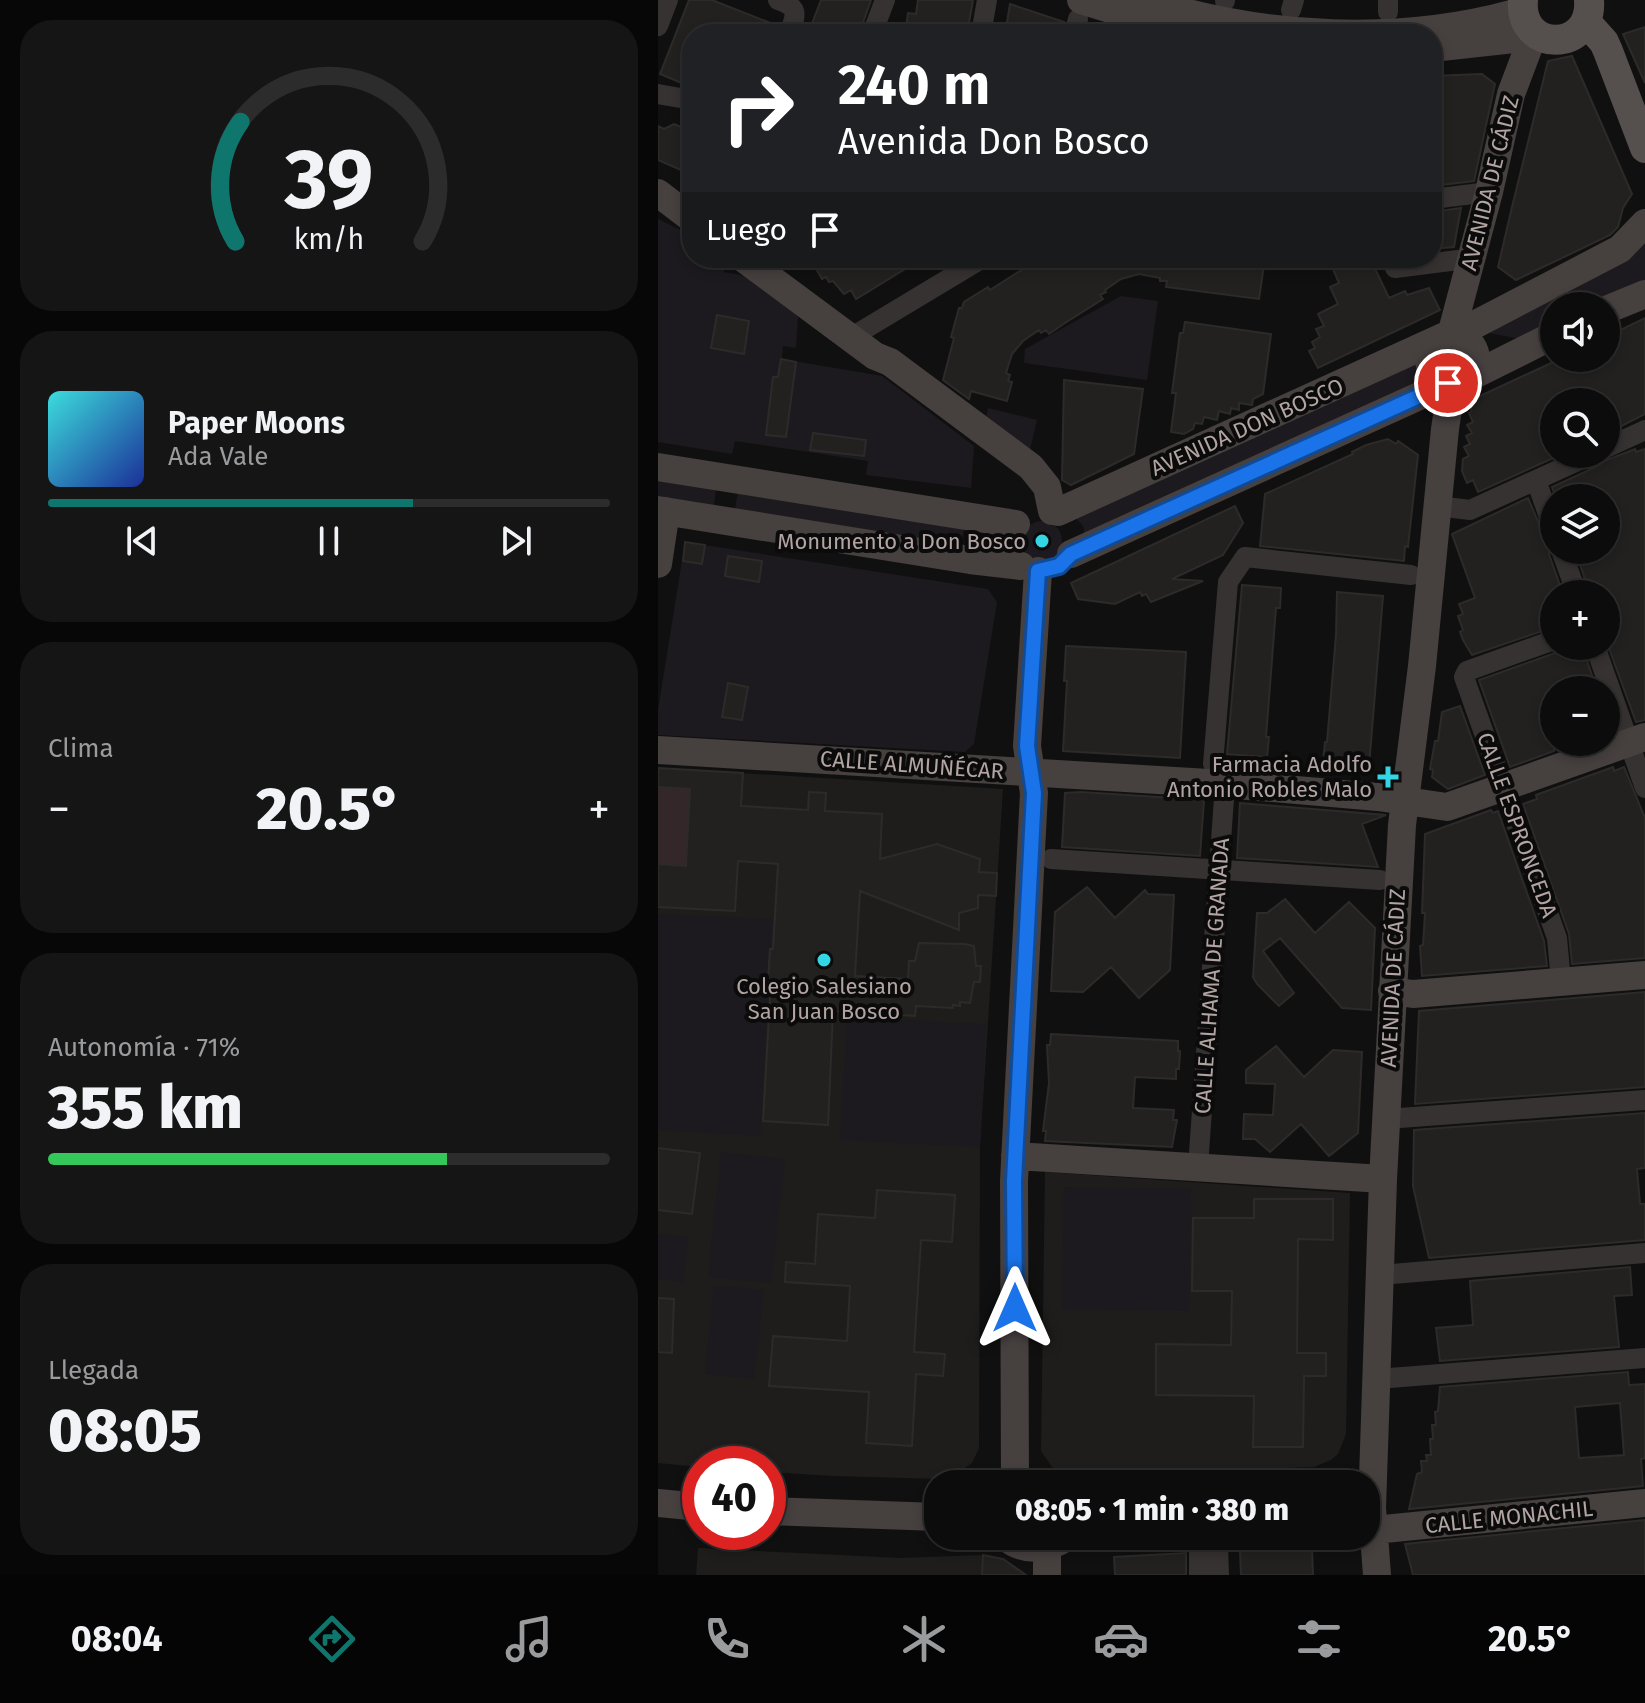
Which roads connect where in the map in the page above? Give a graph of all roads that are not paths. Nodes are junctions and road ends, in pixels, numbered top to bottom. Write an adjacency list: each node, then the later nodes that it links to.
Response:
1 (668, 0): 14 (street)
2 (987, 0): 11 (street)
3 (1143, 0): 13 (main road)
4 (783, 2): 9 (street)
5 (884, 2): 10 (street)
6 (1591, 6): 8 (main road); 19 (main road)
7 (1078, 18): 12 (main road)
8 (1527, 18): 15 (main road); 16 (main road); 20 (main road, AVENIDA DE CÁDIZ)
9 (793, 24)
10 (876, 24)
11 (983, 24)
12 (1120, 24)
13 (1254, 24)
14 (658, 26)
15 (1442, 27)
16 (1442, 47)
17 (658, 94): 18 (street)
18 (682, 98)
19 (1645, 148)
20 (1489, 192): 22 (street); 31 (main road, AVENIDA DE CÁDIZ)
21 (658, 193): 23 (main road)
22 (1442, 198)
23 (682, 211)
24 (1645, 223): 31 (main road, AVENIDA DON BOSCO)
25 (1458, 260): 26 (street, AVENIDA DE CÁDIZ)
26 (1442, 262)
27 (756, 268): 32 (main road)
28 (966, 268): 32 (street)
29 (1645, 294): 30 (main road)
30 (1620, 304)
31 (1447, 337): 34 (main road); 34 (main road); 43 (main road, AVENIDA DON BOSCO)
32 (850, 338): 43 (main road)
33 (1540, 341): 34 (main road, AVENIDA DON BOSCO)
34 (1457, 380): 41 (main road, AVENIDA DE CÁDIZ); 45 (main road, AVENIDA DON BOSCO)
35 (1645, 430): 36 (street)
36 (1620, 442)
37 (658, 467): 44 (main road)
38 (1562, 468): 39 (street)
39 (1536, 480): 40 (street); 41 (street)
40 (1540, 491)
41 (1438, 506): 57 (main road, AVENIDA DE CÁDIZ)
42 (662, 511): 46 (main road); 47 (main road)
43 (1055, 512): 44 (main road); 45 (main road)
44 (1016, 524): 47 (main road)
45 (1071, 554): 47 (main road)
46 (658, 564)
47 (1029, 568): 53 (main road)
48 (1411, 575): 54 (street, CALLE ALHAMA DE GRANADA)
49 (1540, 645): 55 (street, CALLE ESPRONCEDA)
50 (1601, 660): 51 (street)
51 (1637, 739): 55 (main road, CALLE ALMUÑÉCAR); 56 (street)
52 (658, 750): 53 (main road, CALLE ALMUÑÉCAR)
53 (1031, 772): 54 (main road, CALLE ALMUÑÉCAR); 66 (main road)
54 (1219, 774): 57 (main road, CALLE ALMUÑÉCAR); 59 (street, CALLE ALHAMA DE GRANADA)
55 (1503, 787): 57 (main road, CALLE ALMUÑÉCAR); 62 (street, CALLE ESPRONCEDA)
56 (1645, 788)
57 (1405, 802): 63 (main road, AVENIDA DE CÁDIZ)
58 (1051, 859): 59 (street)
59 (1219, 870): 60 (street); 67 (street, CALLE ALHAMA DE GRANADA)
60 (1380, 880)
61 (1645, 975): 62 (main road)
62 (1561, 981): 63 (main road)
63 (1392, 991): 65 (main road, AVENIDA DE CÁDIZ)
64 (1645, 1100): 65 (street)
65 (1386, 1119): 68 (main road, AVENIDA DE CÁDIZ)
66 (1015, 1156): 67 (main road); 73 (main road)
67 (1198, 1167): 68 (main road)
68 (1383, 1179): 70 (main road, AVENIDA DE CÁDIZ)
69 (1645, 1253): 70 (street)
70 (1380, 1275): 72 (main road, AVENIDA DE CÁDIZ)
71 (1645, 1358): 72 (street)
72 (1377, 1379): 74 (main road, AVENIDA DE CÁDIZ)
73 (1017, 1470)
74 (1372, 1470)
75 (658, 1503): 77 (main road)
76 (1645, 1503): 79 (main road, CALLE MONACHIL)
77 (682, 1505)
78 (786, 1512): 80 (main road)
79 (1380, 1515)
80 (924, 1517)
81 (1374, 1550): 84 (main road, AVENIDA DE CÁDIZ)
82 (1199, 1575): 83 (street)
83 (1219, 1575)
84 (1377, 1575)

